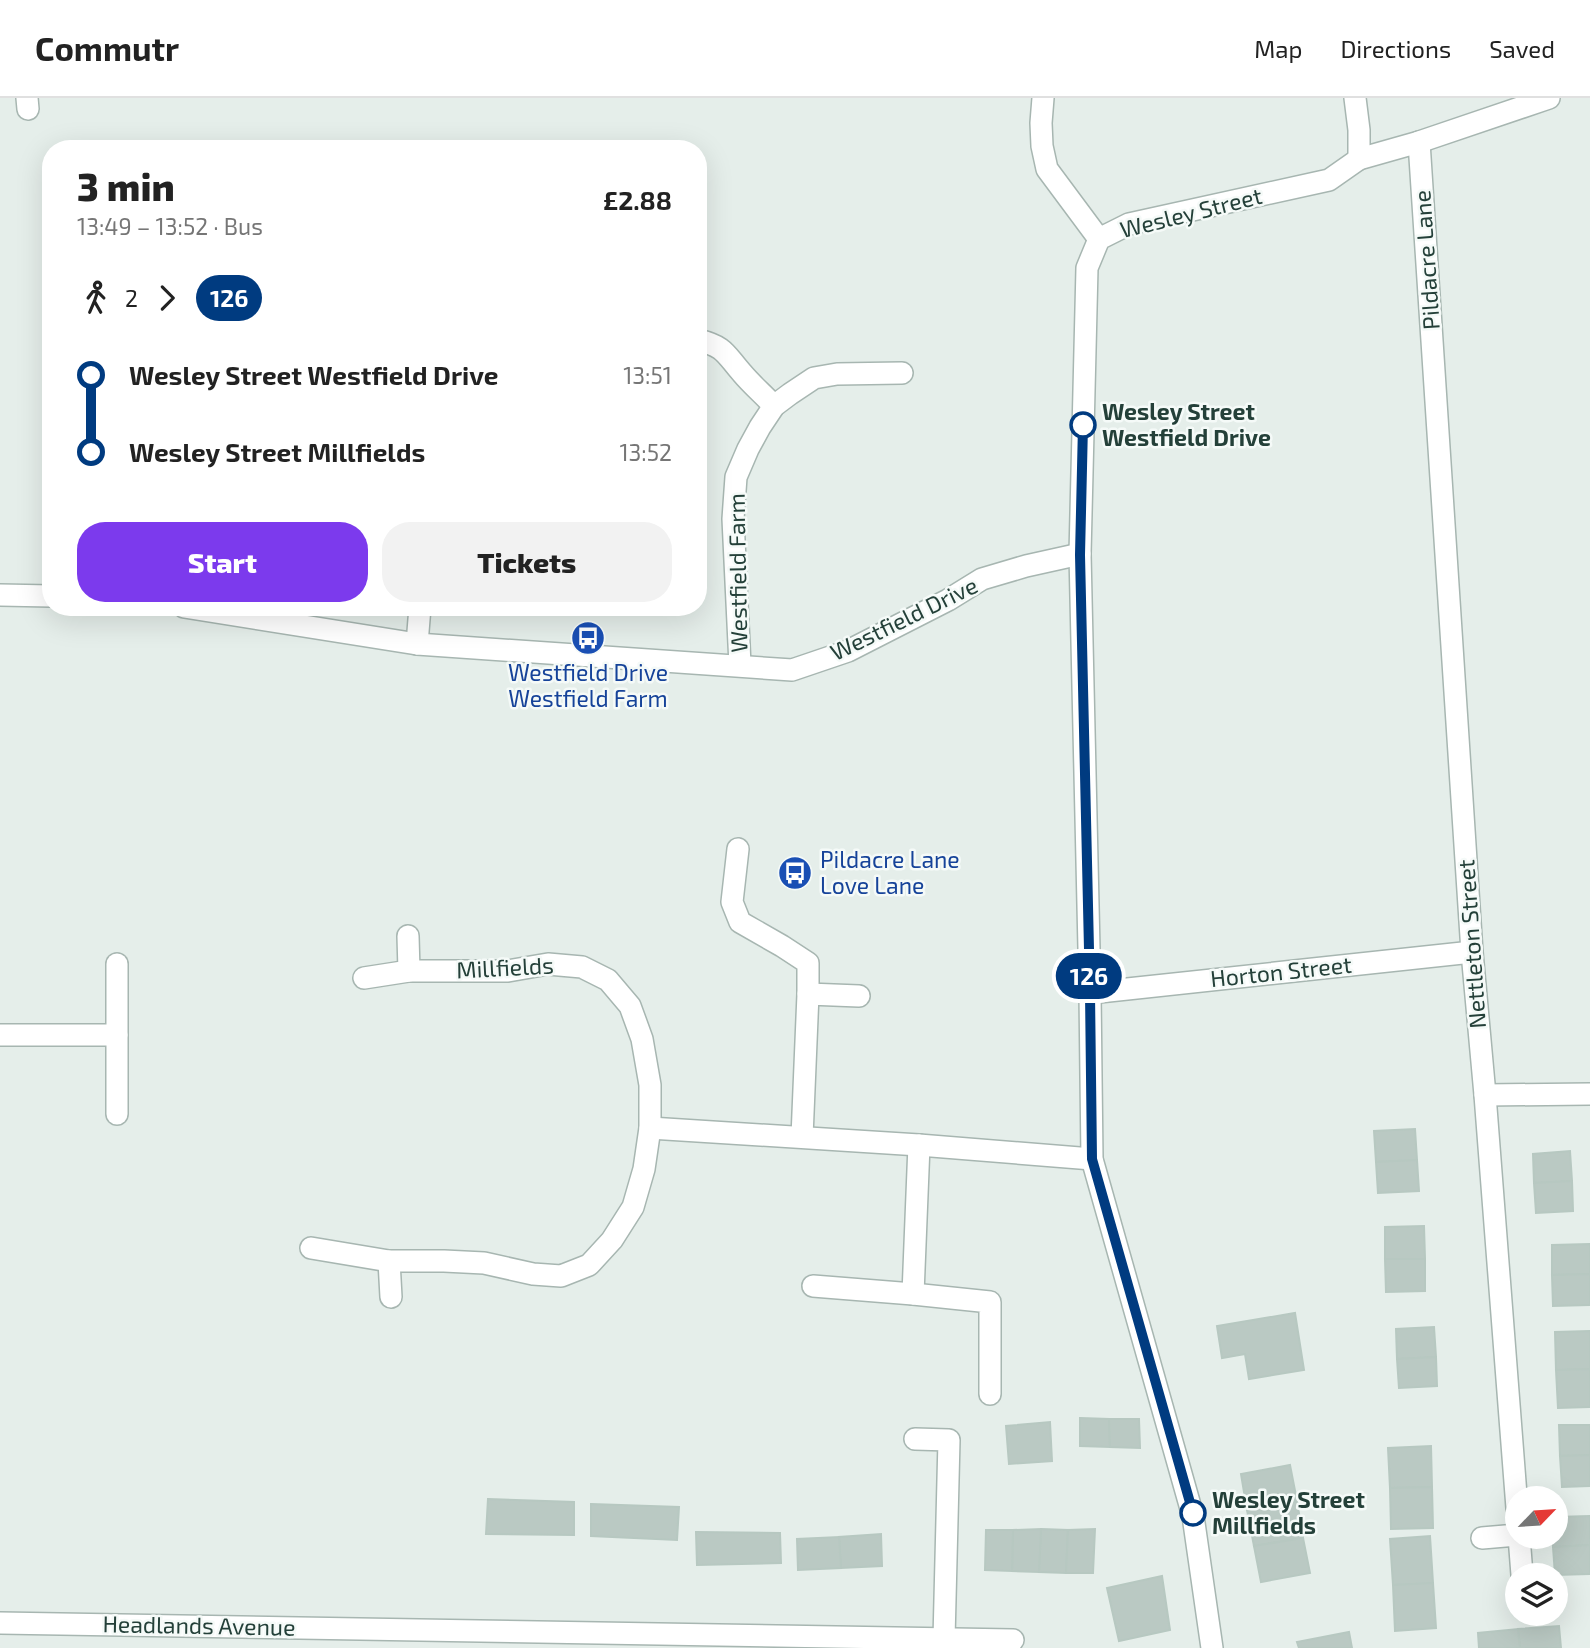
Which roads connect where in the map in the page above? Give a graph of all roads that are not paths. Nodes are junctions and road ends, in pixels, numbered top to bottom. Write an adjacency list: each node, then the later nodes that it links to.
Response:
1 (1043, 98): 6 (street)
2 (1355, 98): 5 (street)
3 (1549, 98): 4 (street, Wesley Street)
4 (1419, 142): 5 (street, Wesley Street); 9 (street, Pildacre Lane)
5 (1359, 159): 6 (street, Wesley Street)
6 (1099, 239): 11 (street, Wesley Street)
7 (707, 342): 10 (street)
8 (902, 373): 10 (street, Westfield Farm)
9 (1435, 379): 20 (street, Nettleton Street)
10 (774, 406): 17 (street, Westfield Farm)
11 (1080, 555): 17 (street, Westfield Drive); 24 (street, Wesley Street)
12 (0, 594): 13 (street)
13 (42, 596)
14 (241, 616): 16 (street, Westfield Drive)
15 (419, 616): 16 (street)
16 (417, 644): 17 (street, Westfield Drive)
17 (740, 666)
18 (738, 849): 25 (street)
19 (408, 936): 22 (street)
20 (1472, 952): 24 (street, Horton Street); 30 (street, Nettleton Street)
21 (117, 964): 28 (street)
22 (409, 971): 23 (street, Millfields); 32 (street, Millfields)
23 (364, 978)
24 (1090, 993): 35 (street, Wesley Street)
25 (808, 994): 26 (street); 33 (street)
26 (859, 996)
27 (0, 1035): 28 (street)
28 (117, 1035): 31 (street)
29 (1590, 1094): 30 (street)
30 (1485, 1095): 43 (street, Nettleton Street)
31 (117, 1114)
32 (650, 1128): 33 (street); 37 (street, Millfields)
33 (802, 1138): 34 (street)
34 (919, 1145): 35 (street); 39 (street)
35 (1092, 1159): 49 (street, Wesley Street)
36 (311, 1248): 37 (street, Millfields)
37 (389, 1261): 40 (street)
38 (813, 1286): 39 (street)
39 (914, 1293): 41 (street)
40 (391, 1297)
41 (990, 1394)
42 (915, 1440): 47 (street)
43 (1515, 1486)
44 (1505, 1537): 45 (street)
45 (1482, 1538)
46 (0, 1623): 47 (street, Headlands Avenue)
47 (944, 1639): 48 (street, Headlands Avenue)
48 (1013, 1640)
49 (1212, 1648)

